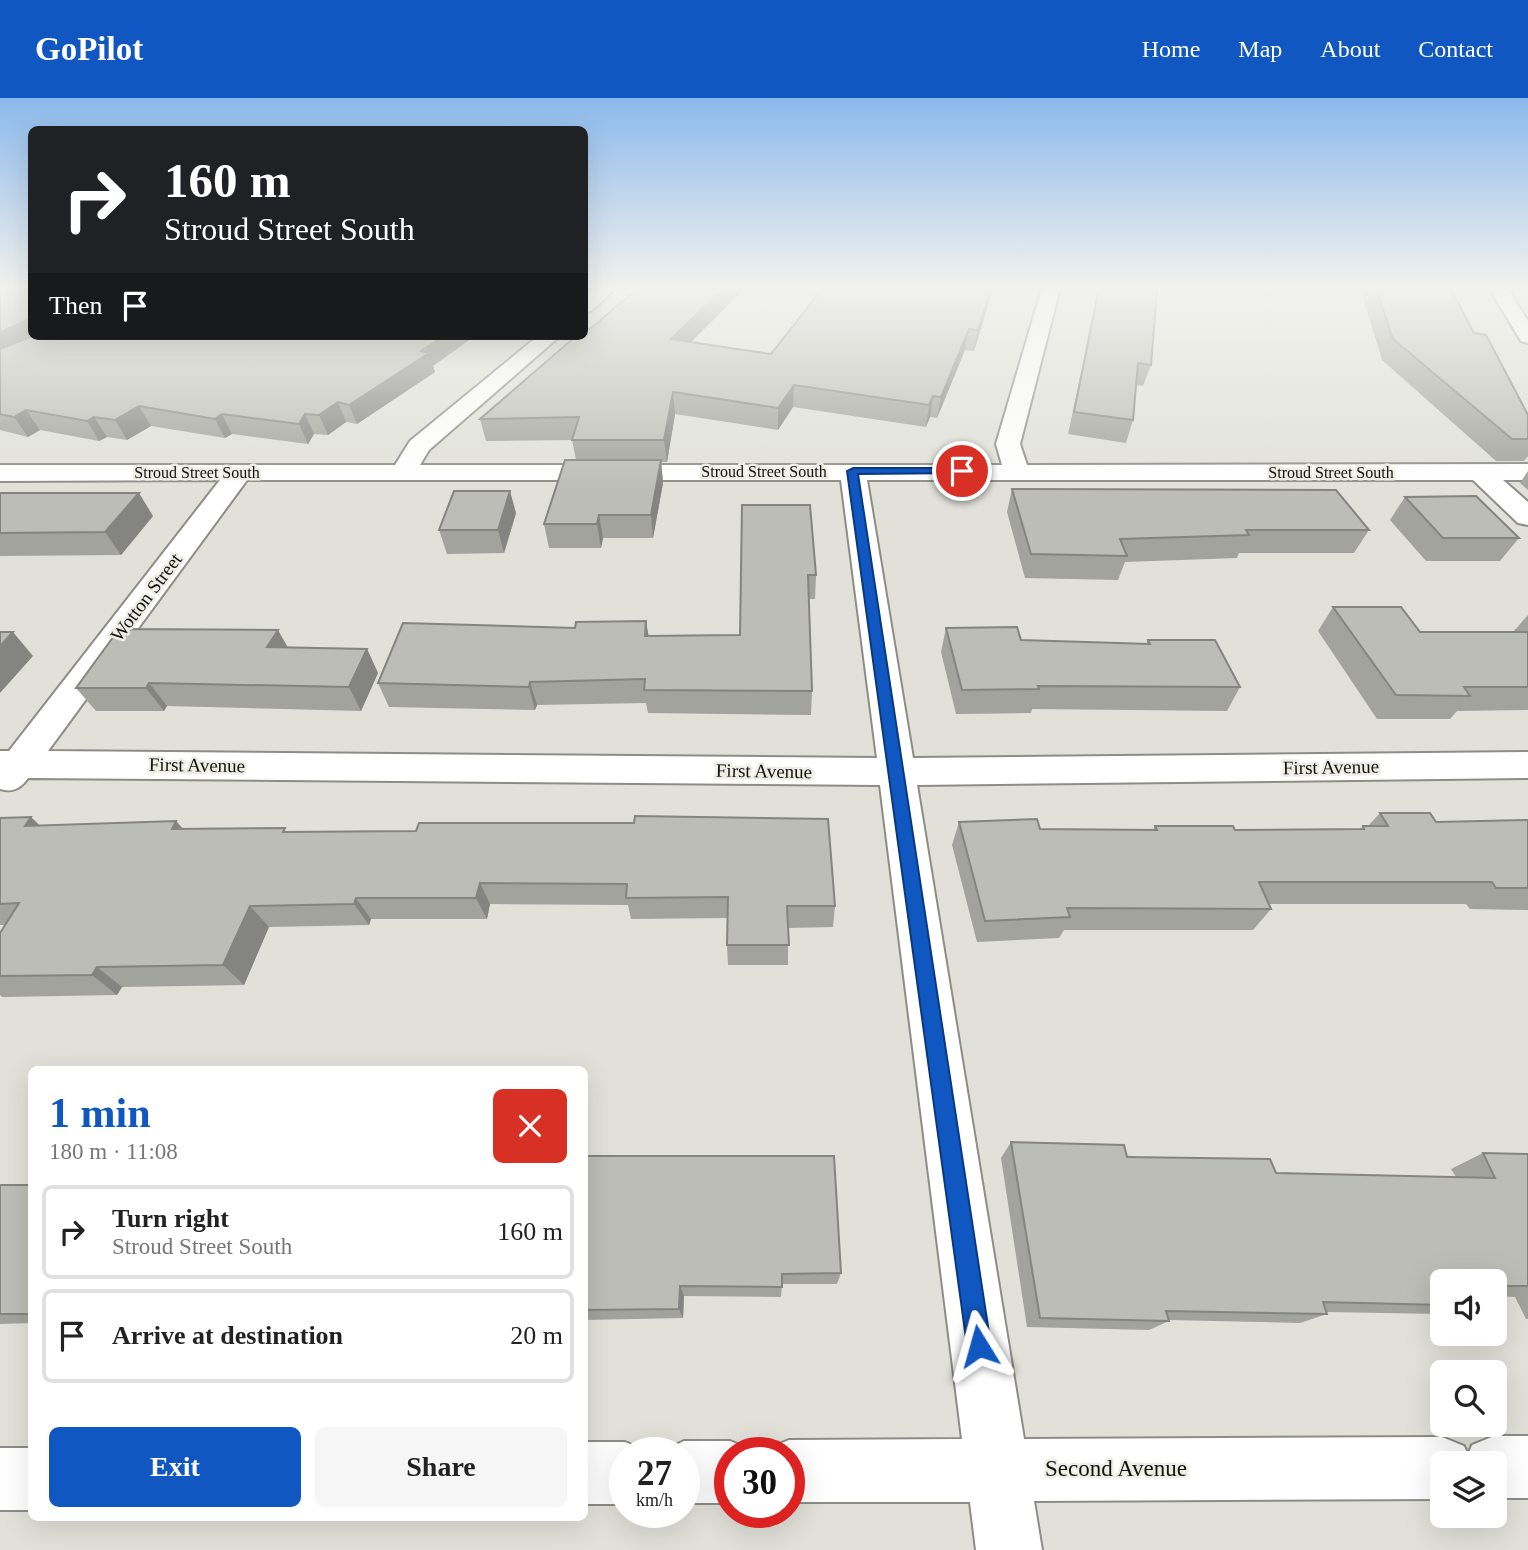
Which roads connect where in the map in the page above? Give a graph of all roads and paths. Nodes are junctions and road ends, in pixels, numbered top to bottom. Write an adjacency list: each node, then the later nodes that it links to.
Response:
1 (526, 356): 6 (street)
2 (1032, 356): 7 (street)
3 (853, 471): 6 (street, Stroud Street South); 7 (street, Stroud Street South); 13 (street)
4 (0, 472): 5 (street, Stroud Street South)
5 (240, 472): 6 (street, Stroud Street South); 12 (street, Wotton Street)
6 (403, 472)
7 (1017, 472): 8 (street, Stroud Street South)
8 (1480, 472): 9 (street, Stroud Street South); 10 (street)
9 (1528, 472)
10 (1528, 517)
11 (1528, 765): 13 (street, First Avenue)
12 (6, 772): 13 (street, First Avenue)
13 (896, 772): 16 (street)
14 (1507, 1467): 15 (street)
15 (1528, 1467)
16 (997, 1468): 17 (street, Second Avenue); 18 (street, Second Avenue); 23 (street)
17 (1430, 1468)
18 (805, 1471)
19 (588, 1473): 20 (street)
20 (609, 1473)
21 (0, 1479): 22 (street)
22 (28, 1479)
23 (1009, 1550)

